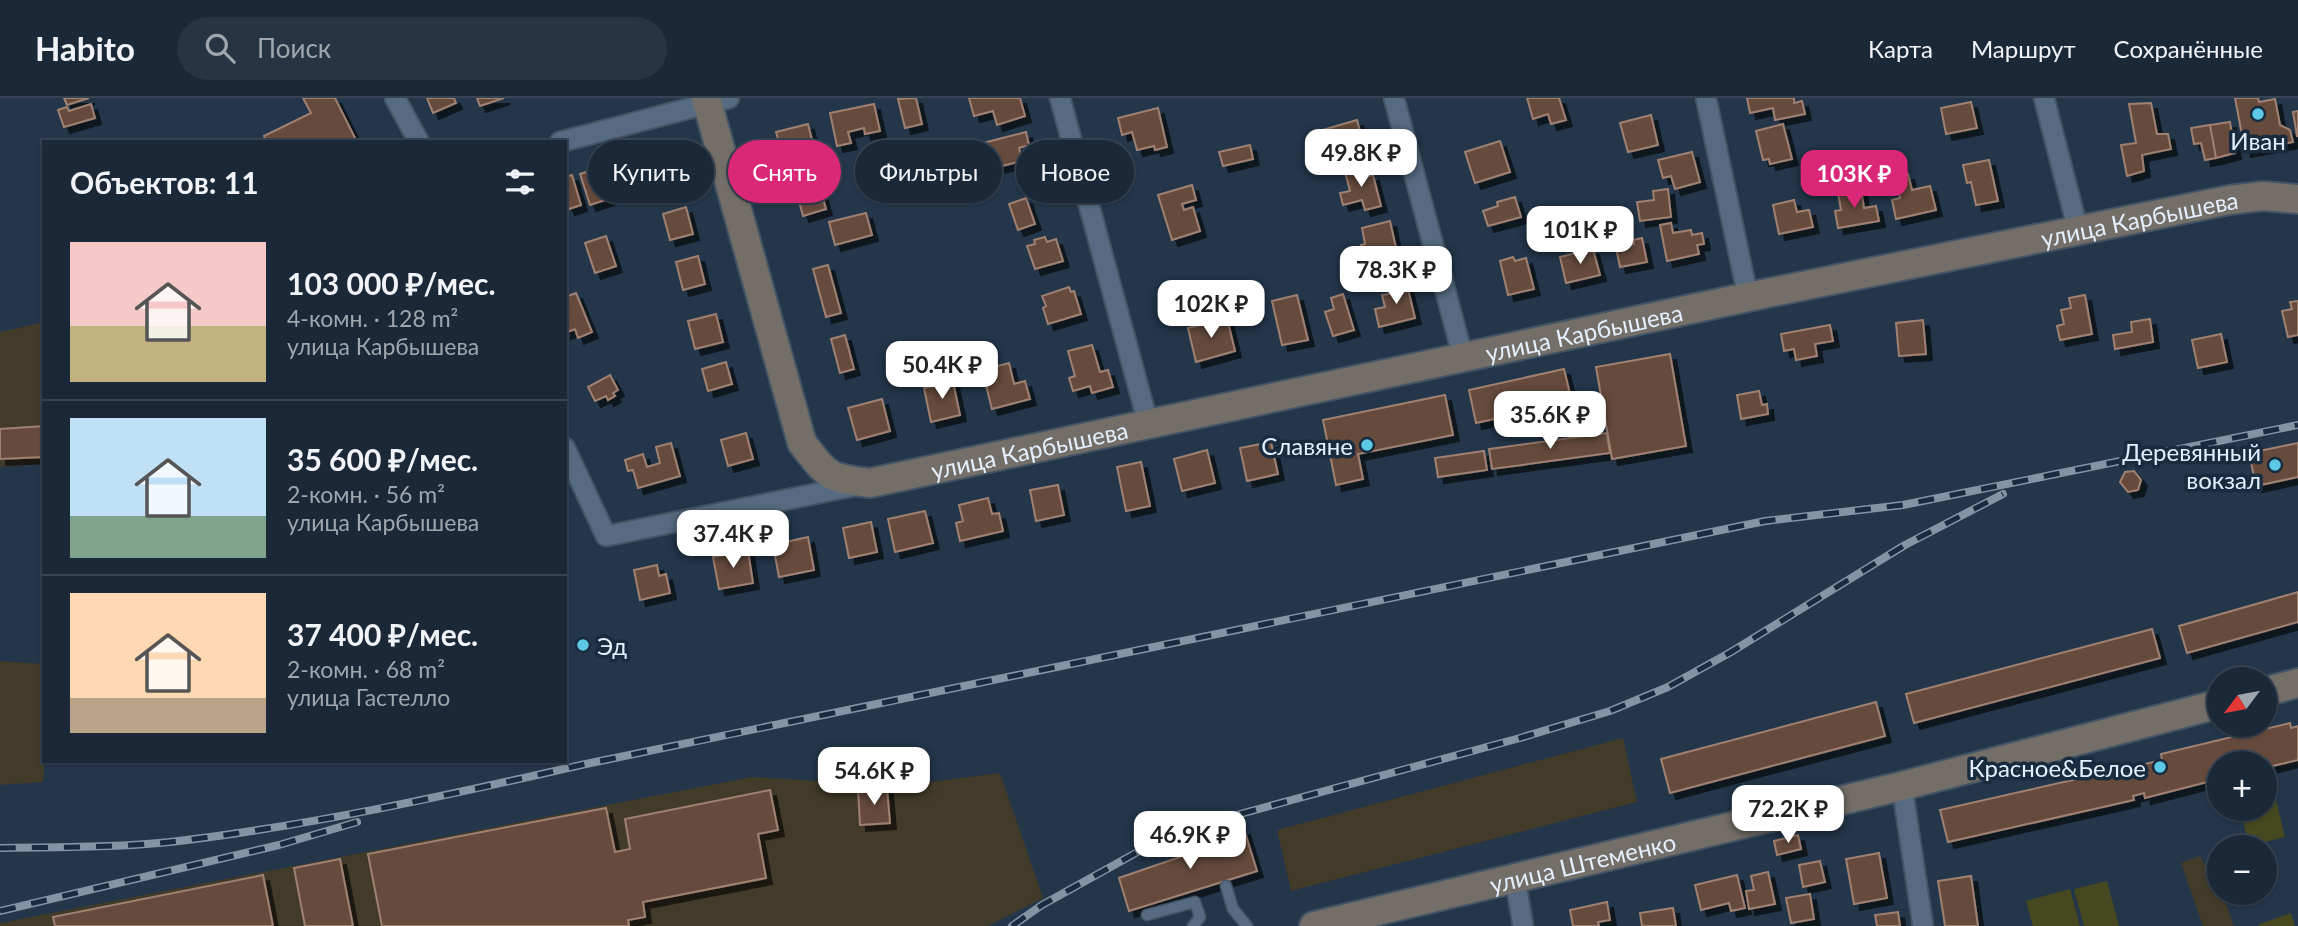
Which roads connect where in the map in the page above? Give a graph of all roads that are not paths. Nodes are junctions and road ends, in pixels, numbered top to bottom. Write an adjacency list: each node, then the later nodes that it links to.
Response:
1 (395, 98): 7 (street)
2 (1060, 98): 13 (street)
3 (1394, 98): 12 (street)
4 (1706, 98): 11 (street)
5 (2044, 98): 10 (street)
6 (714, 100): 8 (street); 15 (main road)
7 (418, 140)
8 (567, 140)
9 (2298, 198): 10 (main road, улица Карбышева)
10 (2078, 230): 11 (main road, улица Карбышева)
11 (1748, 297): 12 (main road, улица Карбышева)
12 (1463, 357): 13 (main road, улица Карбышева)
13 (1148, 423): 15 (main road, улица Карбышева)
14 (567, 453): 15 (street)
15 (870, 483)
16 (2298, 683): 17 (main road)
17 (2277, 689)
18 (2207, 707): 19 (main road, улица Штеменко)
19 (1902, 786): 20 (main road, улица Штеменко); 27 (street)
20 (1515, 878): 25 (main road, улица Штеменко); 26 (street)
21 (1226, 886): 24 (lane)
22 (1147, 915): 23 (lane)
23 (1193, 926)
24 (1247, 926)
25 (1314, 926)
26 (1523, 926)
27 (1923, 926)

